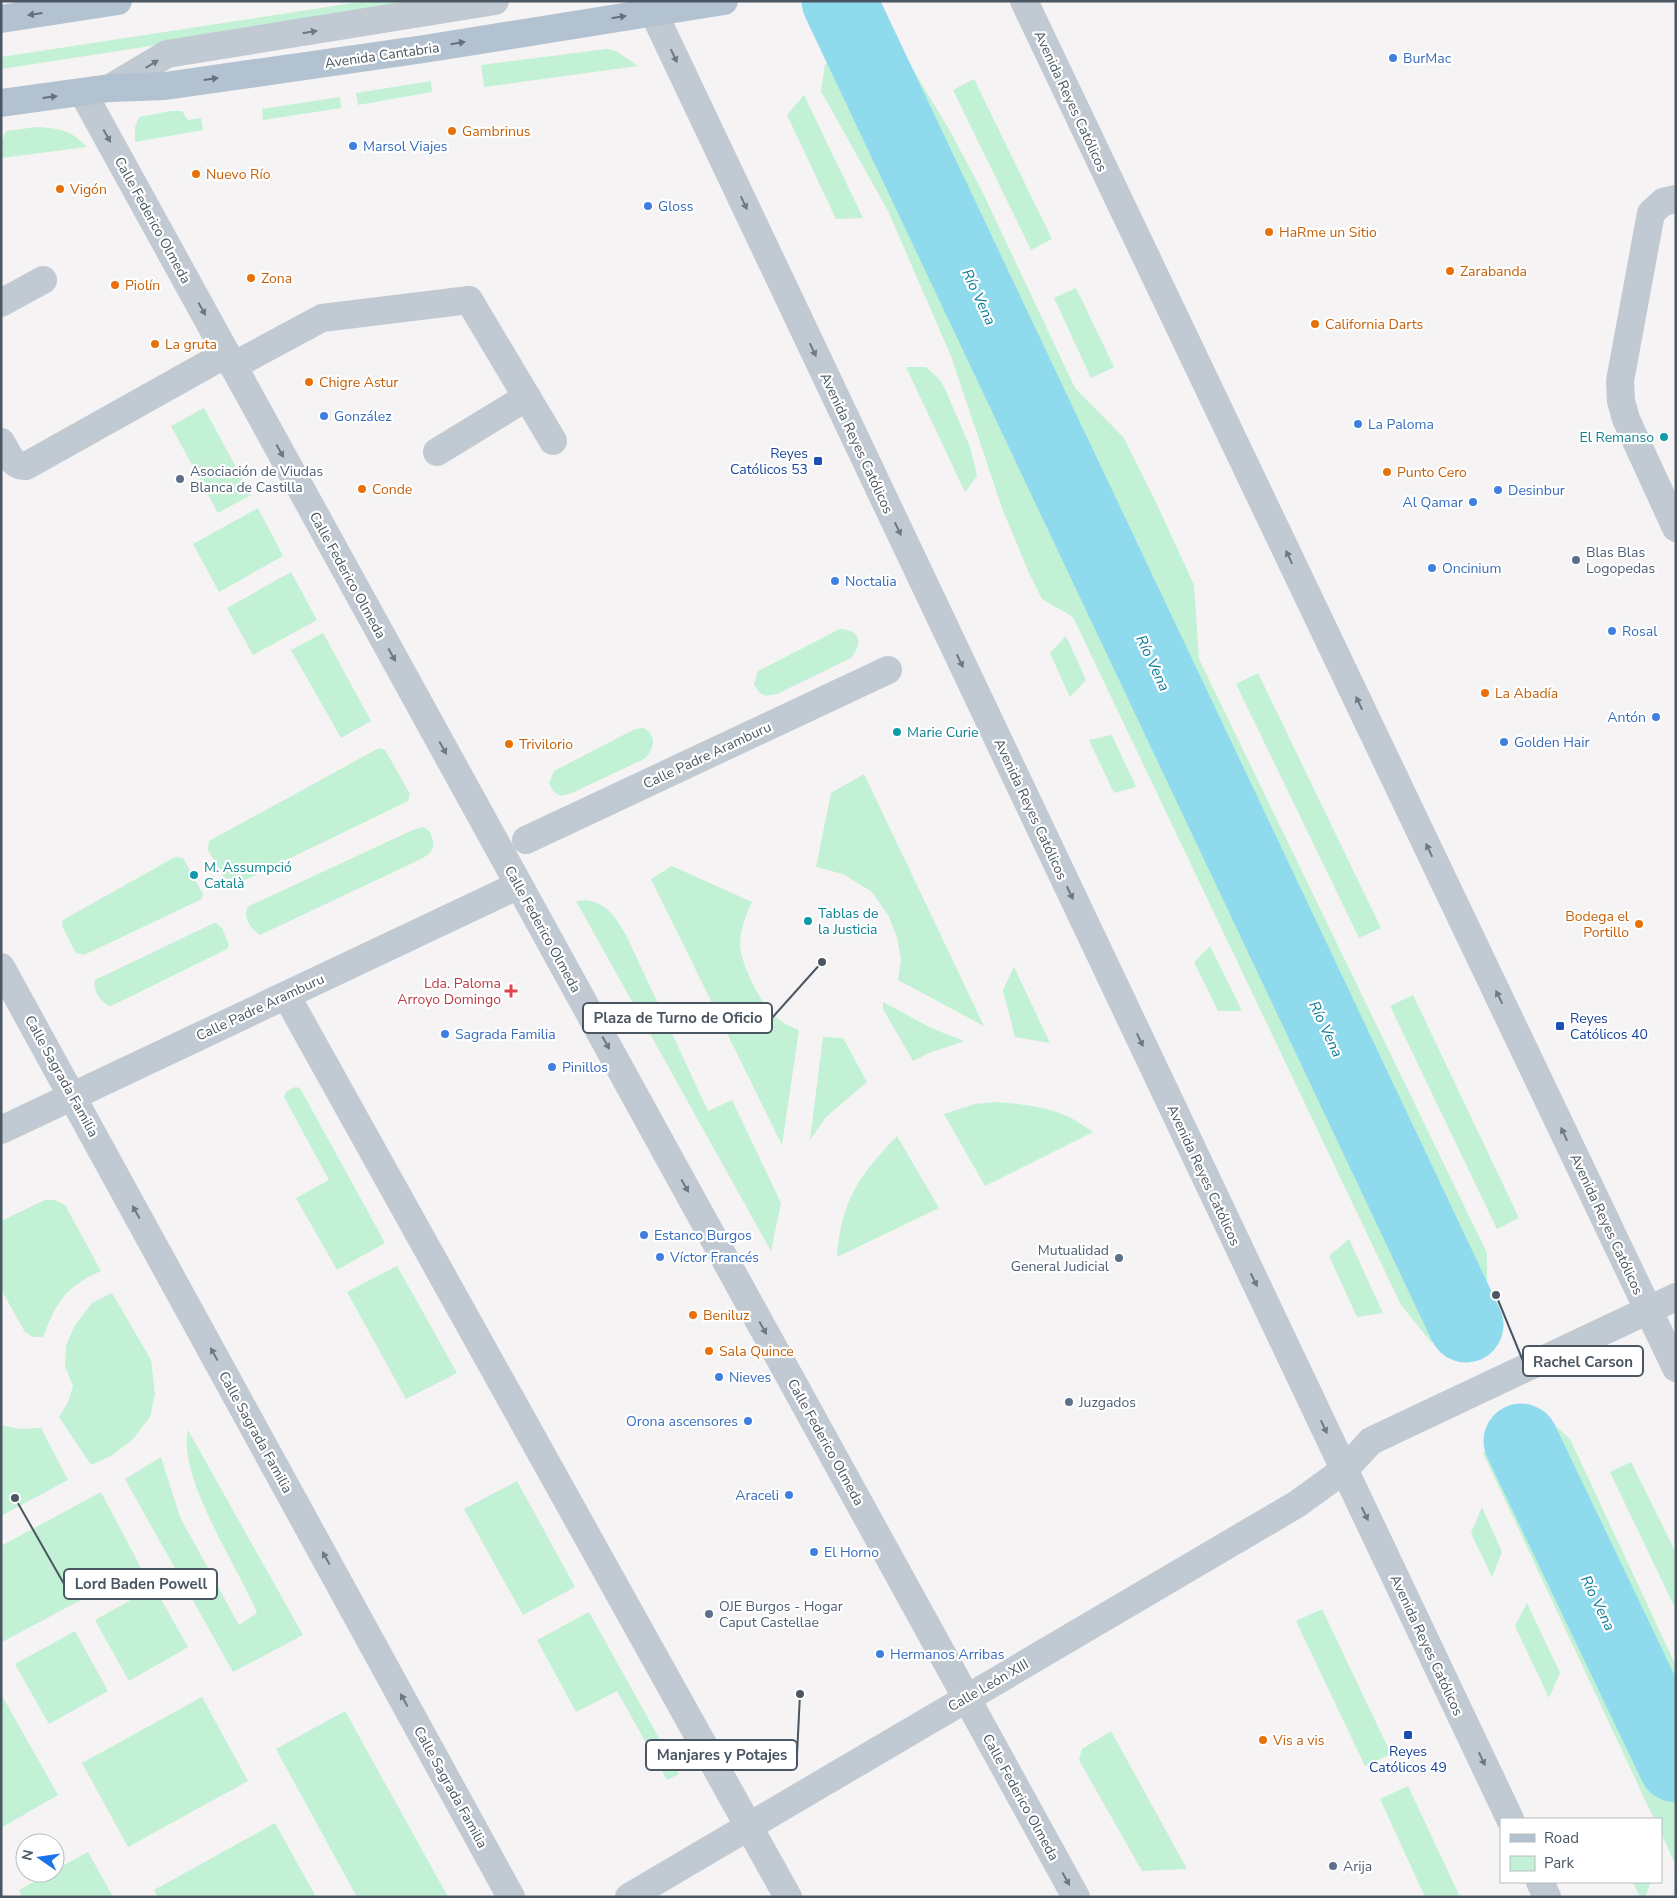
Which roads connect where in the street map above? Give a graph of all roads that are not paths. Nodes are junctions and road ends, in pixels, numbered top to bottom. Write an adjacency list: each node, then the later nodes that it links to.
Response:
1 (118, 1): 6 (main road, one-way to 6)
2 (496, 1): 7 (street, Avenida Cantabria, one-way to 2)
3 (724, 1): 5 (main road, Avenida Cantabria)
4 (1024, 1): 27 (street, Avenida Reyes Católicos, one-way to 4)
5 (655, 5): 7 (main road, Avenida Cantabria, one-way to 5); 29 (street, Avenida Reyes Católicos, one-way to 29)
6 (1, 18)
7 (110, 88): 8 (main road, Avenida Cantabria)
8 (83, 93): 9 (main road, Avenida Cantabria, one-way to 8); 13 (street, Calle Federico Olmeda, one-way to 13)
9 (1, 103)
10 (1676, 199): 18 (street)
11 (43, 280): 12 (street)
12 (1, 303)
13 (230, 360): 14 (street); 16 (street); 21 (street, Calle Federico Olmeda, one-way to 21)
14 (527, 397): 15 (street); 17 (street)
15 (553, 441)
16 (1, 442)
17 (437, 452)
18 (1676, 528)
19 (888, 670): 20 (street, Calle Padre Aramburu)
20 (526, 840)
21 (519, 885): 23 (street, Calle Padre Aramburu); 30 (street, Calle Federico Olmeda, one-way to 30)
22 (1, 966): 24 (street, Calle Sagrada Familia)
23 (286, 995): 24 (street, Calle Padre Aramburu); 32 (street)
24 (73, 1096): 25 (street, Calle Padre Aramburu); 34 (street, Calle Sagrada Familia, one-way to 24)
25 (1, 1130)
26 (1676, 1297): 27 (street)
27 (1648, 1310): 28 (street, Avenida Reyes Católicos); 29 (street, Avenida Reyes Católicos)
28 (1676, 1368)
29 (1344, 1470): 30 (street, Calle León XIII); 31 (street, Avenida Reyes Católicos, one-way to 31)
30 (967, 1698): 32 (street, Calle León XIII); 37 (street, Calle Federico Olmeda, one-way to 37)
31 (1510, 1818)
32 (749, 1827): 35 (street, Calle León XIII); 36 (street)
33 (1540, 1883): 38 (street)
34 (511, 1897)
35 (629, 1897)
36 (788, 1897)
37 (1076, 1897)
38 (1547, 1897)

